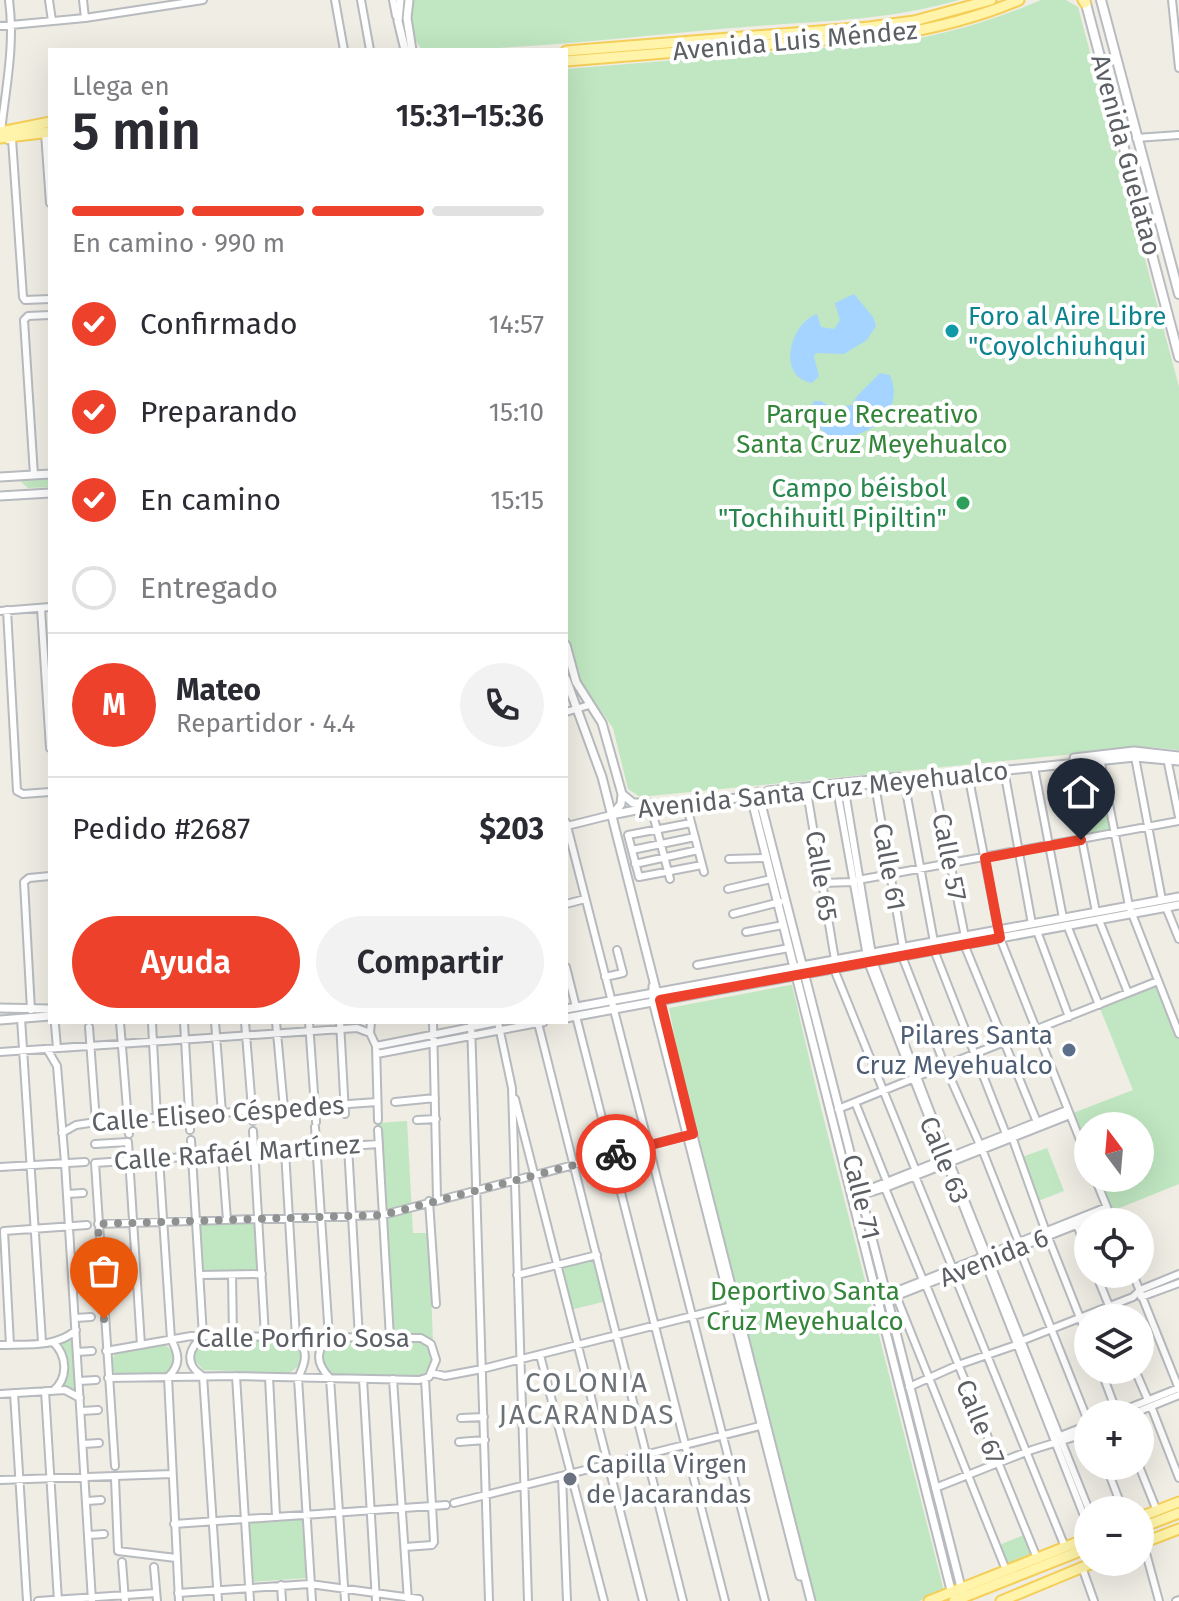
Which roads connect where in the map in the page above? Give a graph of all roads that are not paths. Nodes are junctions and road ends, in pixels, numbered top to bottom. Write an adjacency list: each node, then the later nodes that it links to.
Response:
1 (9, 0): 22 (street)
2 (49, 0): 20 (street)
3 (83, 0): 19 (street)
4 (120, 0): 18 (street)
5 (203, 0): 16 (street)
6 (335, 0): 26 (street)
7 (361, 0): 27 (street)
8 (393, 0): 21 (street)
9 (400, 0): 21 (street)
10 (409, 0): 29 (street)
11 (991, 0): 24 (main road, Avenida Luis Méndez)
12 (1019, 0): 24 (main road, Avenida Luis Méndez)
13 (1101, 0): 37 (main road, Avenida Guelatao)
14 (1172, 0): 32 (street)
15 (1084, 1): 42 (main road, Avenida Guelatao)
16 (176, 2): 17 (street)
17 (149, 4): 18 (street)
18 (122, 12): 19 (street)
19 (85, 18): 20 (street)
20 (52, 21): 22 (street)
21 (398, 21): 28 (street)
22 (12, 25): 23 (street); 34 (street)
23 (0, 26)
24 (791, 38): 25 (main road, Avenida Luis Méndez)
25 (765, 40): 30 (main road, Avenida Luis Méndez); 31 (main road, Avenida Luis Méndez)
26 (344, 48)
27 (370, 48)
28 (405, 48)
29 (412, 48)
30 (568, 51)
31 (568, 61)
32 (1179, 68)
33 (48, 122): 34 (main road)
34 (0, 132)
35 (47, 133): 38 (main road); 40 (street)
36 (1179, 135): 37 (street)
37 (1136, 138): 41 (main road, Avenida Guelatao)
38 (12, 139): 39 (main road); 44 (street)
39 (0, 140)
40 (48, 156)
41 (1159, 220): 42 (street); 43 (main road, Avenida Guelatao)
42 (1144, 224): 46 (main road, Avenida Guelatao)
43 (1178, 288)
44 (48, 299)
45 (48, 315): 48 (street)
46 (1178, 352)
47 (48, 474): 48 (street)
48 (34, 475): 50 (street)
49 (0, 477): 50 (street)
50 (15, 477): 52 (street)
51 (48, 493): 52 (street)
52 (17, 495): 53 (street)
53 (0, 496)
54 (48, 607): 55 (street)
55 (41, 608): 56 (street); 62 (street)
56 (3, 611): 77 (street)
57 (568, 652): 59 (street)
58 (568, 684): 60 (street)
59 (589, 705): 60 (street); 63 (street)
60 (577, 709): 61 (street); 64 (street)
61 (568, 711)
62 (48, 717)
63 (610, 750): 64 (street); 79 (street)
64 (595, 756): 83 (street)
65 (1135, 757): 66 (street, Avenida Santa Cruz Meyehualco); 67 (street, Avenida Santa Cruz Meyehualco); 87 (street)
66 (1100, 758): 68 (street, Avenida Santa Cruz Meyehualco); 69 (street, Avenida Santa Cruz Meyehualco); 76 (street, Avenida Santa Cruz Meyehualco); 90 (street)
67 (1167, 758): 68 (street, Avenida Santa Cruz Meyehualco); 84 (street)
68 (1179, 758)
69 (1067, 764): 70 (street, Avenida Santa Cruz Meyehualco); 93 (street)
70 (1034, 767): 71 (street, Avenida Santa Cruz Meyehualco); 95 (street)
71 (1004, 770): 72 (street, Avenida Santa Cruz Meyehualco); 98 (street)
72 (968, 774): 73 (street, Avenida Santa Cruz Meyehualco); 101 (street)
73 (933, 777): 74 (street, Avenida Santa Cruz Meyehualco); 103 (street, Calle 57)
74 (904, 780): 75 (street, Avenida Santa Cruz Meyehualco); 105 (street)
75 (875, 785): 76 (street, Avenida Santa Cruz Meyehualco); 107 (street, Calle 61)
76 (840, 786): 78 (street, Avenida Santa Cruz Meyehualco); 80 (street, Avenida Santa Cruz Meyehualco); 110 (street, Calle 63)
77 (48, 792)
78 (807, 792): 80 (street, Avenida Santa Cruz Meyehualco); 111 (street, Calle 65)
79 (622, 794): 80 (street, Avenida Santa Cruz Meyehualco); 83 (street)
80 (754, 795): 81 (street, Avenida Santa Cruz Meyehualco); 92 (street, Calle 71)
81 (686, 803): 82 (street, Avenida Santa Cruz Meyehualco); 85 (street)
82 (651, 807): 83 (street, Avenida Santa Cruz Meyehualco); 88 (street)
83 (611, 815): 86 (street); 141 (street)
84 (1179, 819): 87 (street)
85 (691, 823): 88 (street); 91 (street)
86 (568, 824)
87 (1147, 827): 90 (street); 117 (street)
88 (657, 830): 94 (street); 96 (street)
89 (568, 832): 114 (street)
90 (1115, 833): 93 (street); 119 (street)
91 (695, 837): 94 (street); 97 (street)
92 (765, 837): 100 (street, Calle 71); 115 (street, Calle 71)
93 (1081, 840): 95 (street); 121 (street)
94 (661, 844): 96 (street); 99 (street)
95 (1049, 847): 98 (street); 122 (street)
96 (632, 850): 104 (street)
97 (698, 850): 99 (street); 106 (street)
98 (1019, 852): 101 (street); 124 (street)
99 (665, 858): 104 (street); 106 (street)
100 (766, 858): 102 (street); 109 (street, Calle 71)
101 (985, 858): 103 (street); 126 (street)
102 (729, 859)
103 (950, 863): 105 (street); 128 (street, Calle 57)
104 (635, 864): 106 (street)
105 (920, 869): 107 (street); 129 (street)
106 (669, 875)
107 (889, 875): 110 (street); 132 (street, Calle 61)
108 (48, 876): 146 (street)
109 (771, 879): 112 (street); 115 (street, Calle 71)
110 (855, 881): 111 (street); 133 (street, Calle 63)
111 (823, 883): 134 (street, Calle 65)
112 (728, 889)
113 (1179, 897): 117 (street)
114 (585, 899): 116 (street); 138 (street)
115 (781, 902): 120 (street); 123 (street, Calle 71); 136 (street, Calle 71)
116 (568, 903)
117 (1164, 904): 118 (street); 119 (street); 127 (street)
118 (1179, 905)
119 (1130, 910): 121 (street); 139 (street)
120 (733, 914)
121 (1098, 916): 122 (street); 140 (street)
122 (1065, 922): 124 (street); 143 (street)
123 (783, 925): 125 (street); 130 (street, Calle 71)
124 (1034, 927): 126 (street); 151 (street)
125 (746, 932)
126 (998, 934): 128 (street); 171 (street)
127 (1179, 939)
128 (964, 940): 129 (street); 183 (street, Calle 57)
129 (934, 946): 132 (street); 191 (street)
130 (789, 948): 135 (street); 136 (street, Calle 71)
131 (617, 950): 138 (street)
132 (903, 952): 133 (street); 192 (street, Calle 61)
133 (870, 958): 134 (street); 193 (street, Calle 63)
134 (834, 964): 136 (street); 195 (street, Calle 65)
135 (697, 965)
136 (799, 971): 141 (street); 203 (street, Calle 71); 252 (street, Calle 71)
137 (568, 976): 148 (street)
138 (605, 977): 142 (street)
139 (1158, 981): 140 (street); 175 (street)
140 (1128, 993): 143 (street)
141 (656, 996): 142 (street); 222 (street)
142 (612, 1005): 148 (street); 229 (street)
143 (1099, 1005): 151 (street)
144 (0, 1008): 146 (street)
145 (48, 1009): 146 (street)
146 (31, 1010)
147 (568, 1010): 148 (street)
148 (576, 1012): 150 (street); 235 (street)
149 (48, 1016): 152 (street)
150 (568, 1017)
151 (1069, 1017): 171 (street)
152 (21, 1018): 153 (street); 189 (street)
153 (0, 1020)
154 (120, 1024): 184 (street)
155 (152, 1024): 181 (street)
156 (184, 1024): 180 (street)
157 (215, 1024): 179 (street)
158 (245, 1024): 177 (street)
159 (276, 1024): 174 (street)
160 (309, 1024): 172 (street)
161 (371, 1024): 173 (street)
162 (433, 1024): 176 (street)
163 (471, 1024): 176 (street); 178 (street)
164 (498, 1024): 170 (street)
165 (530, 1024): 170 (street)
166 (540, 1024): 243 (street)
167 (55, 1025): 186 (street)
168 (340, 1025): 172 (street); 173 (street); 200 (street)
169 (89, 1027): 185 (street)
170 (499, 1030): 178 (street); 194 (street)
171 (1036, 1031): 183 (street); 205 (street)
172 (310, 1032): 174 (street); 201 (street)
173 (370, 1033): 188 (street)
174 (277, 1034): 177 (street); 202 (street)
175 (1179, 1034)
176 (433, 1035): 182 (street); 188 (street)
177 (247, 1036): 179 (street); 204 (street)
178 (471, 1036): 182 (street); 249 (street)
179 (216, 1038): 180 (street); 206 (street)
180 (185, 1040): 181 (street); 208 (street)
181 (153, 1043): 184 (street); 209 (street)
182 (433, 1043): 188 (street); 196 (street)
183 (1004, 1043): 191 (street); 216 (street, Calle 57)
184 (122, 1045): 185 (street); 211 (street)
185 (90, 1047): 186 (street); 215 (street)
186 (57, 1048): 187 (street)
187 (47, 1049): 189 (street); 221 (street)
188 (376, 1050): 197 (street)
189 (24, 1051): 190 (street); 242 (street)
190 (0, 1052)
191 (974, 1054): 192 (street); 223 (street)
192 (945, 1066): 193 (street); 230 (street, Calle 61)
193 (914, 1078): 195 (street); 239 (street, Calle 63)
194 (512, 1088): 246 (street); 247 (street)
195 (882, 1091): 199 (street); 245 (street, Calle 65)
196 (435, 1098): 198 (street); 210 (street)
197 (377, 1102): 200 (street, Calle Eliseo Céspedes); 212 (street)
198 (395, 1102)
199 (855, 1102): 203 (street); 248 (street, Calle 67)
200 (344, 1105): 201 (street, Calle Eliseo Céspedes); 207 (street)
201 (314, 1107): 202 (street, Calle Eliseo Céspedes); 231 (street)
202 (284, 1109): 204 (street, Calle Eliseo Céspedes)
203 (838, 1109): 252 (street, Calle 71)
204 (252, 1111): 206 (street, Calle Eliseo Céspedes); 214 (street)
205 (1068, 1112): 216 (street); 217 (street); 223 (street)
206 (222, 1113): 208 (street, Calle Eliseo Céspedes)
207 (345, 1114)
208 (189, 1115): 209 (street, Calle Eliseo Céspedes); 218 (street)
209 (157, 1118): 211 (street, Calle Eliseo Céspedes)
210 (436, 1119): 213 (street); 253 (street)
211 (128, 1120): 215 (street, Calle Eliseo Céspedes); 224 (street)
212 (378, 1120)
213 (417, 1120)
214 (253, 1121)
215 (96, 1122): 221 (street, Calle Eliseo Céspedes)
216 (1037, 1122): 223 (street)
217 (1074, 1126)
218 (190, 1130)
219 (378, 1130): 227 (street)
220 (253, 1131): 233 (street)
221 (62, 1133): 241 (street)
222 (690, 1135): 229 (street); 294 (street)
223 (1009, 1136): 230 (street); 270 (street)
224 (128, 1138): 226 (street); 238 (street)
225 (191, 1140): 236 (street)
226 (95, 1144)
227 (379, 1144): 228 (street, Calle Rafaél Martínez); 255 (street)
228 (348, 1146): 231 (street, Calle Rafaél Martínez); 254 (street)
229 (648, 1146): 235 (street); 295 (street)
230 (981, 1147): 239 (street); 271 (street, Calle 61)
231 (317, 1148): 232 (street, Calle Rafaél Martínez); 256 (street)
232 (285, 1151): 233 (street, Calle Rafaél Martínez); 257 (street)
233 (254, 1152): 234 (street, Calle Rafaél Martínez); 258 (street)
234 (222, 1154): 236 (street, Calle Rafaél Martínez); 259 (street)
235 (611, 1155): 243 (street); 299 (street)
236 (192, 1156): 237 (street, Calle Rafaél Martínez); 260 (street)
237 (159, 1158): 238 (street, Calle Rafaél Martínez); 261 (street)
238 (129, 1160): 262 (street); 264 (street, Calle Rafaél Martínez)
239 (947, 1161): 245 (street); 275 (street, Calle 63)
240 (85, 1162): 241 (street, Calle Rafaél Martínez)
241 (65, 1163): 242 (street, Calle Rafaél Martínez); 251 (street)
242 (32, 1165): 244 (street, Calle Rafaél Martínez); 268 (street)
243 (573, 1165): 246 (street); 272 (street)
244 (0, 1167)
245 (915, 1173): 248 (street); 277 (street, Calle 65)
246 (535, 1174): 247 (street); 276 (street)
247 (514, 1180): 249 (street); 282 (street)
248 (886, 1185): 252 (street); 283 (street, Calle 67)
249 (476, 1190): 253 (street); 325 (street)
250 (83, 1193): 251 (street)
251 (67, 1194): 266 (street)
252 (856, 1195): 290 (street, Calle 71)
253 (433, 1200): 255 (street); 291 (street)
254 (352, 1215): 255 (street); 256 (street); 308 (street)
255 (383, 1215): 309 (street)
256 (320, 1216): 257 (street); 307 (street)
257 (289, 1217): 258 (street); 306 (street)
258 (258, 1219): 259 (street); 278 (street)
259 (227, 1220): 260 (street)
260 (195, 1221): 261 (street); 280 (street)
261 (165, 1222): 262 (street); 310 (street)
262 (133, 1223): 264 (street); 316 (street)
263 (1074, 1223): 270 (street, Avenida 6)
264 (98, 1224): 319 (street)
265 (87, 1225): 266 (street)
266 (69, 1226): 268 (street); 274 (street)
267 (1074, 1226): 270 (street, Avenida 6)
268 (36, 1228): 269 (street); 311 (street)
269 (2, 1231): 315 (street)
270 (1047, 1234): 271 (street, Avenida 6); 292 (street)
271 (1019, 1246): 275 (street, Avenida 6); 300 (street, Calle 61)
272 (597, 1255): 276 (street); 305 (street)
273 (88, 1258): 274 (street)
274 (71, 1259): 286 (street)
275 (986, 1259): 277 (street, Avenida 6); 313 (street, Calle 63)
276 (557, 1265): 282 (street); 317 (street)
277 (953, 1272): 283 (street, Avenida 6); 322 (street, Calle 65)
278 (262, 1274): 281 (street); 304 (street)
279 (1179, 1274): 288 (street)
280 (199, 1275): 281 (street); 302 (street)
281 (232, 1275): 303 (street)
282 (517, 1275): 323 (street)
283 (924, 1283): 289 (street, Avenida 6); 290 (street, Avenida 6); 324 (street, Calle 67)
284 (1178, 1285): 288 (street)
285 (90, 1287): 286 (street)
286 (73, 1288): 297 (street)
287 (1139, 1288): 288 (street)
288 (1141, 1294): 293 (street); 341 (street)
289 (897, 1298): 290 (street, Avenida 6); 334 (street)
290 (883, 1299): 340 (street, Calle 71); 429 (street, Calle 71)
291 (436, 1304)
292 (1075, 1304)
293 (1114, 1304)
294 (733, 1306): 295 (street); 356 (street)
295 (692, 1316): 299 (street); 358 (street)
296 (91, 1317): 297 (street)
297 (75, 1318): 301 (street)
298 (1074, 1319): 300 (street)
299 (655, 1326): 305 (street); 365 (street)
300 (1050, 1329): 313 (street); 348 (street, Calle 61)
301 (76, 1330): 312 (street); 320 (street)
302 (203, 1336): 303 (street, Calle Porfirio Sosa); 310 (street, Calle Porfirio Sosa); 327 (street)
303 (233, 1336): 304 (street, Calle Porfirio Sosa)
304 (265, 1336): 306 (street, Calle Porfirio Sosa)
305 (616, 1336): 317 (street); 367 (street)
306 (296, 1337): 307 (street, Calle Porfirio Sosa); 332 (street)
307 (329, 1337): 308 (street, Calle Porfirio Sosa); 333 (street)
308 (359, 1338): 309 (street, Calle Porfirio Sosa)
309 (390, 1338): 326 (street, Calle Porfirio Sosa)
310 (171, 1339): 316 (street, Calle Porfirio Sosa); 329 (street)
311 (42, 1342): 312 (street); 315 (street)
312 (53, 1342): 343 (street)
313 (1019, 1343): 322 (street); 361 (street, Calle 63)
314 (0, 1345): 315 (street)
315 (10, 1345)
316 (141, 1345): 319 (street, Calle Porfirio Sosa)
317 (579, 1345): 321 (street); 368 (street)
318 (92, 1351): 320 (street)
319 (106, 1351): 331 (street)
320 (77, 1352): 339 (street)
321 (540, 1355): 323 (street); 372 (street)
322 (987, 1355): 324 (street); 366 (street, Calle 65)
323 (520, 1360): 325 (street); 382 (street)
324 (958, 1365): 334 (street); 369 (street, Calle 67)
325 (482, 1369): 326 (street); 354 (street)
326 (432, 1373): 337 (street, Calle Porfirio Sosa)
327 (203, 1376): 328 (street, Calle Porfirio Sosa); 329 (street, Calle Porfirio Sosa); 402 (street)
328 (236, 1376): 330 (street, Calle Porfirio Sosa); 401 (street)
329 (168, 1377): 331 (street, Calle Porfirio Sosa); 371 (street)
330 (269, 1377): 332 (street, Calle Porfirio Sosa); 400 (street)
331 (108, 1378): 370 (street)
332 (298, 1378): 333 (street, Calle Porfirio Sosa); 399 (street)
333 (330, 1378): 335 (street, Calle Porfirio Sosa); 396 (street)
334 (929, 1378): 340 (street); 375 (street)
335 (363, 1379): 336 (street, Calle Porfirio Sosa); 394 (street)
336 (393, 1379): 337 (street, Calle Porfirio Sosa); 393 (street)
337 (425, 1379): 392 (street)
338 (96, 1380): 339 (street)
339 (79, 1381): 347 (street)
340 (909, 1387): 383 (street, Calle 71)
341 (1179, 1388): 349 (street)
342 (45, 1391): 343 (street); 344 (street); 376 (street)
343 (53, 1391): 347 (street)
344 (14, 1393): 345 (street); 378 (street)
345 (0, 1394)
346 (1179, 1395): 350 (street)
347 (80, 1398): 352 (street)
348 (1079, 1400)
349 (1154, 1400)
350 (1154, 1402)
351 (98, 1410): 352 (street)
352 (81, 1411): 364 (street)
353 (1154, 1416): 377 (street)
354 (484, 1417): 355 (street); 360 (street)
355 (461, 1418)
356 (764, 1425): 358 (street); 451 (street)
357 (1074, 1431): 361 (street)
358 (722, 1435): 365 (street); 450 (street)
359 (1074, 1436): 361 (street)
360 (485, 1440): 362 (street); 384 (street)
361 (1056, 1441): 366 (street); 385 (street, Calle 63); 386 (street, Calle 63)
362 (459, 1442)
363 (99, 1443): 364 (street)
364 (83, 1444): 373 (street)
365 (684, 1445): 367 (street); 449 (street)
366 (1026, 1452): 369 (street); 411 (street, Calle 65)
367 (646, 1455): 368 (street); 448 (street)
368 (608, 1464): 372 (street); 447 (street)
369 (997, 1464): 375 (street); 414 (street, Calle 67)
370 (115, 1466)
371 (172, 1474): 373 (street); 404 (street)
372 (571, 1474): 374 (street); 446 (street)
373 (85, 1475): 376 (street); 388 (street)
374 (562, 1476): 382 (street); 445 (street)
375 (968, 1476): 383 (street); 417 (street)
376 (51, 1477): 378 (street); 434 (street)
377 (1179, 1478)
378 (19, 1479): 380 (street); 435 (street)
379 (115, 1479): 413 (street)
380 (0, 1480)
381 (1145, 1480): 395 (street)
382 (524, 1486): 384 (street); 444 (street)
383 (935, 1488): 429 (street, Calle 71)
384 (485, 1496): 390 (street); 443 (street)
385 (1077, 1496)
386 (1082, 1496)
387 (101, 1500): 388 (street)
388 (87, 1501): 407 (street)
389 (1179, 1502): 395 (main road)
390 (454, 1503)
391 (446, 1505): 392 (street)
392 (432, 1506): 393 (street); 410 (street)
393 (401, 1508): 394 (street); 410 (street)
394 (370, 1510): 396 (street); 428 (street)
395 (1157, 1511): 397 (main road)
396 (338, 1512): 399 (street); 424 (street)
397 (1154, 1512)
398 (1179, 1513): 403 (main road)
399 (307, 1514): 400 (street); 421 (street)
400 (276, 1516): 401 (street)
401 (245, 1518): 402 (street); 423 (street)
402 (213, 1521): 404 (street); 425 (street)
403 (1154, 1523)
404 (174, 1524): 413 (street)
405 (1179, 1529): 408 (main road)
406 (104, 1534): 407 (street)
407 (89, 1535): 431 (street)
408 (1154, 1538)
409 (1074, 1543): 411 (main road)
410 (405, 1547): 432 (street)
411 (1065, 1547): 414 (main road)
412 (1074, 1553): 429 (main road)
413 (176, 1558): 426 (street)
414 (1037, 1558): 417 (main road)
415 (122, 1562): 430 (street)
416 (154, 1567): 427 (street)
417 (1006, 1570): 429 (main road)
418 (1074, 1570): 453 (main road)
419 (1085, 1576): 454 (street)
420 (1152, 1576): 455 (street)
421 (310, 1584): 422 (street); 424 (street); 441 (street)
422 (281, 1585): 423 (street); 440 (street)
423 (249, 1587): 425 (street); 439 (street)
424 (344, 1589): 428 (street); 442 (street)
425 (218, 1590): 426 (street); 438 (street)
426 (178, 1593): 437 (street)
427 (156, 1597): 430 (street)
428 (376, 1597): 432 (street)
429 (958, 1597): 452 (main road)
430 (125, 1598): 431 (street)
431 (92, 1599): 434 (street)
432 (408, 1599): 433 (street)
433 (419, 1599)
434 (58, 1600): 436 (street)
435 (27, 1601)
436 (38, 1601)
437 (179, 1601)
438 (218, 1601)
439 (250, 1601)
440 (282, 1601)
441 (312, 1601)
442 (345, 1601)
443 (489, 1601)
444 (528, 1601)
445 (567, 1601)
446 (604, 1601)
447 (643, 1601)
448 (683, 1601)
449 (725, 1601)
450 (765, 1601)
451 (809, 1601)
452 (929, 1601)
453 (1001, 1601)
454 (1094, 1601)
455 (1159, 1601)

